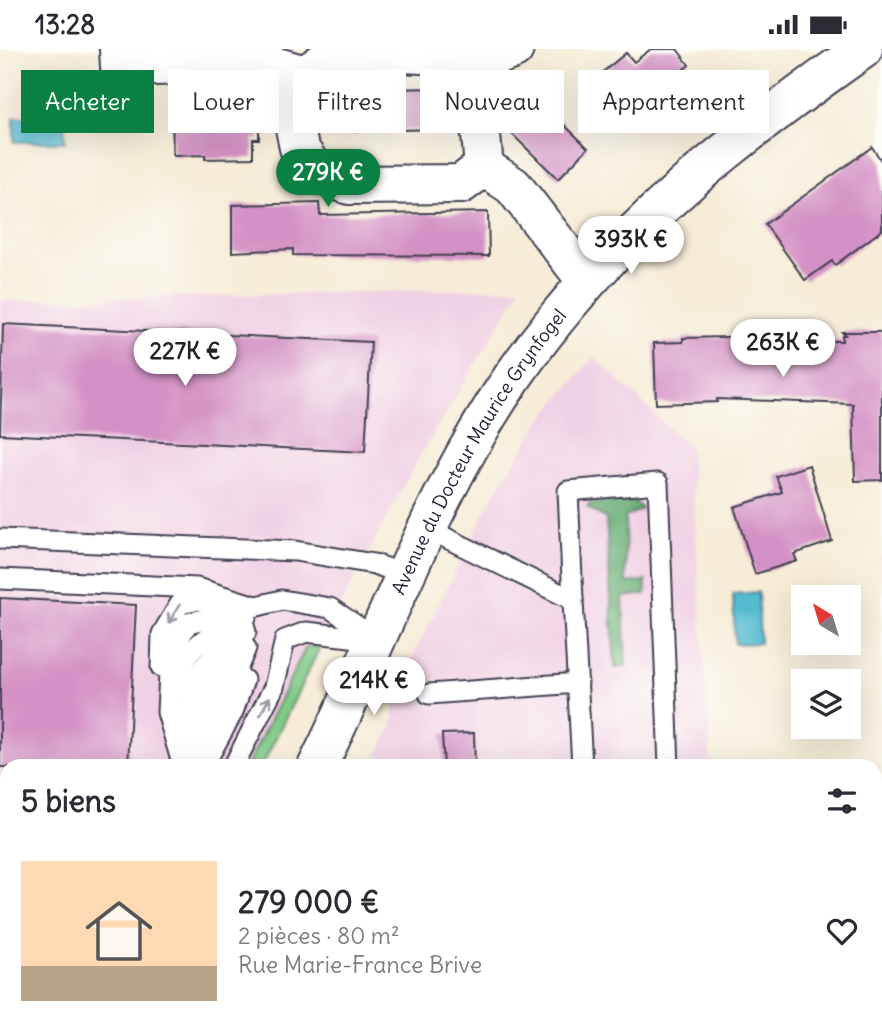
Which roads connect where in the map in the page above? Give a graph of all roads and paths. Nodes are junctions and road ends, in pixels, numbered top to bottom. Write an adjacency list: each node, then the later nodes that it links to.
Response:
1 (119, 49): 6 (street)
2 (514, 49): 4 (street)
3 (863, 49): 11 (street, Avenue du Docteur Maurice Grynfogel)
4 (464, 69): 5 (street); 10 (street)
5 (312, 70)
6 (293, 72)
7 (293, 97): 8 (street)
8 (293, 118)
9 (296, 133): 10 (street)
10 (485, 167): 11 (street)
11 (586, 280): 12 (street, Avenue du Docteur Maurice Grynfogel)
12 (428, 529): 14 (street, Avenue du Docteur Maurice Grynfogel); 16 (lane)
13 (0, 539): 14 (lane)
14 (407, 575): 18 (street, Avenue du Docteur Maurice Grynfogel)
15 (0, 579): 17 (lane)
16 (573, 600): 19 (lane); 28 (lane)
17 (261, 607): 18 (lane); 21 (lane, one-way to 21); 22 (lane); 23 (lane); 24 (lane)
18 (378, 640): 25 (lane, one-way to 18); 26 (street, Avenue du Docteur Maurice Grynfogel)
19 (578, 683): 20 (lane); 27 (lane)
20 (429, 694)
21 (184, 759)
22 (185, 759)
23 (188, 759)
24 (207, 759)
25 (237, 759)
26 (321, 759)
27 (582, 759)
28 (669, 759)

